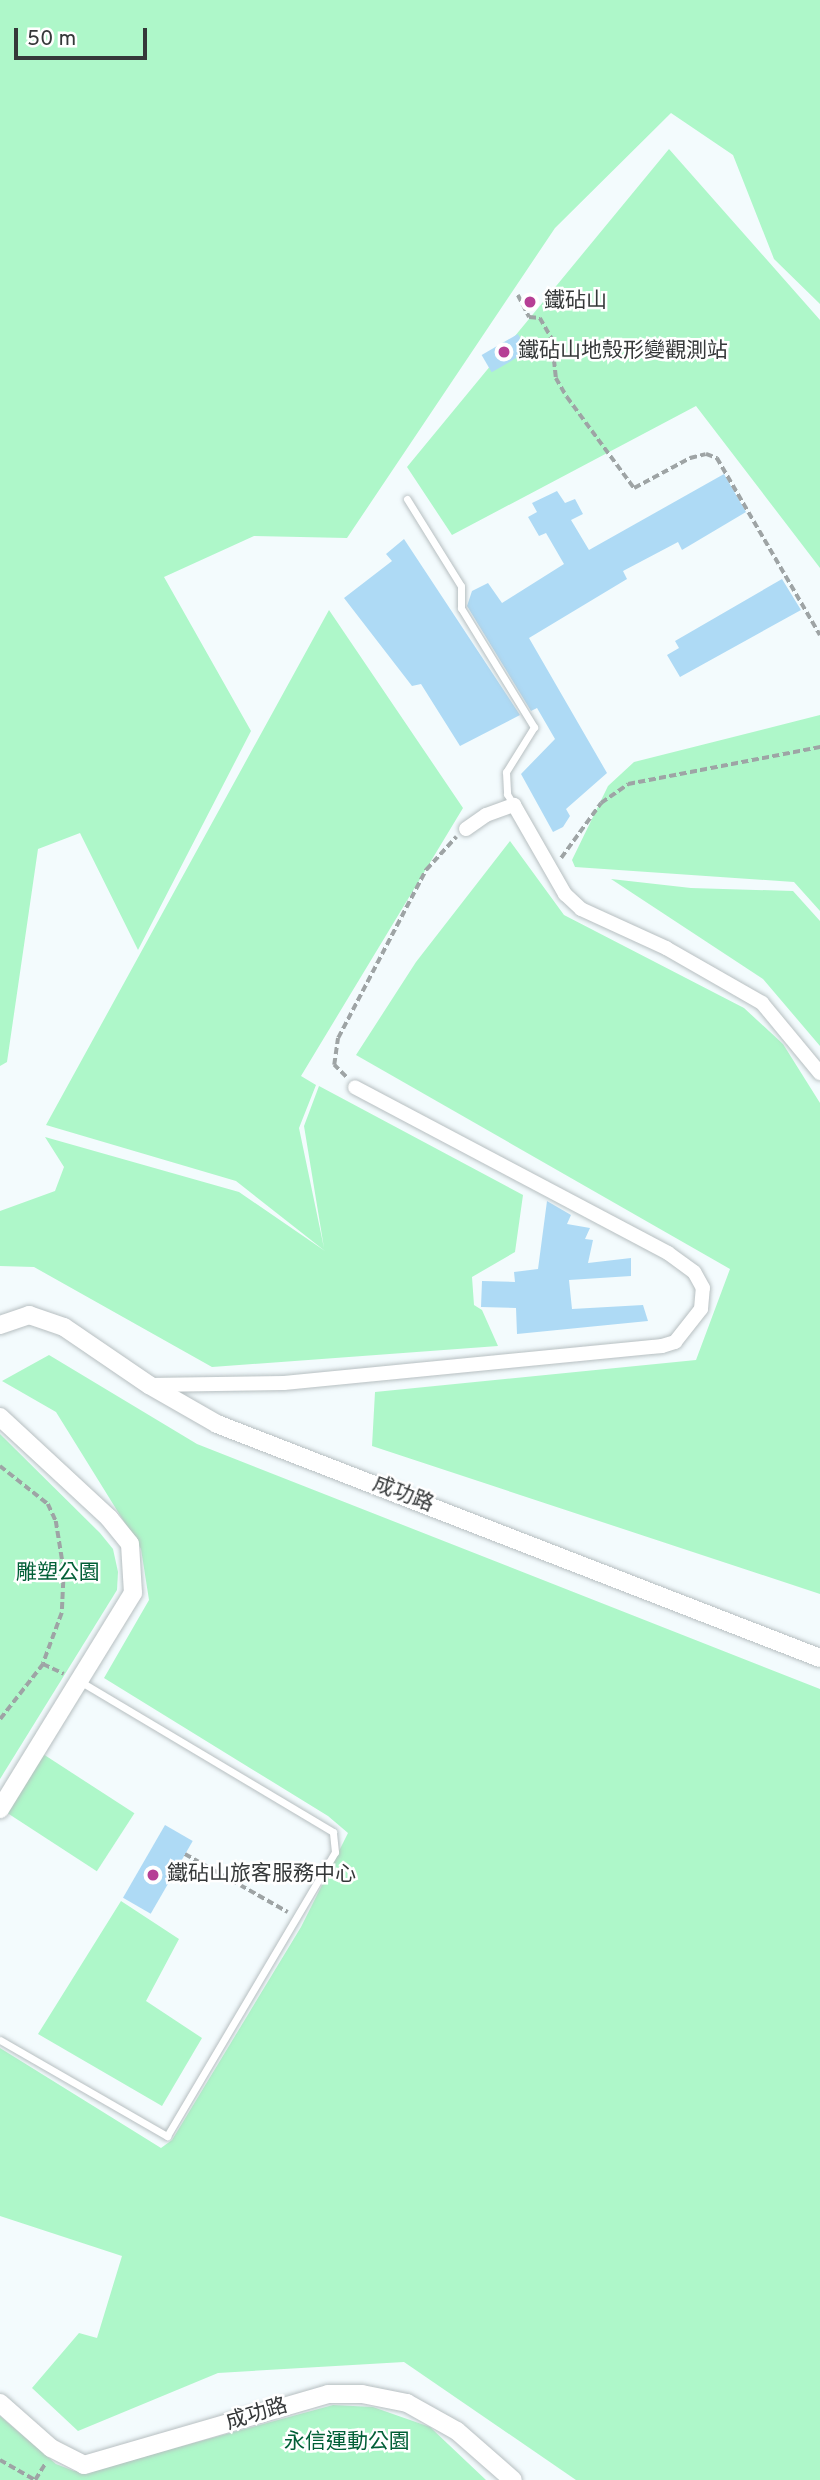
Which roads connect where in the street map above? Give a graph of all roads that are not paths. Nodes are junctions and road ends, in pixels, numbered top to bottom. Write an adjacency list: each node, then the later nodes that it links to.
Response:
1 (407, 499): 2 (lane)
2 (514, 806): 3 (street); 4 (street)
3 (466, 829)
4 (820, 1073)
5 (355, 1087): 7 (street)
6 (0, 1325): 7 (street, 成功路)
7 (149, 1385): 9 (street, 成功路)
8 (0, 1417): 10 (street)
9 (820, 1658)
10 (79, 1681): 11 (street); 12 (lane)
11 (0, 1809)
12 (0, 2040)
13 (0, 2403): 14 (street, 成功路)
14 (513, 2480)

